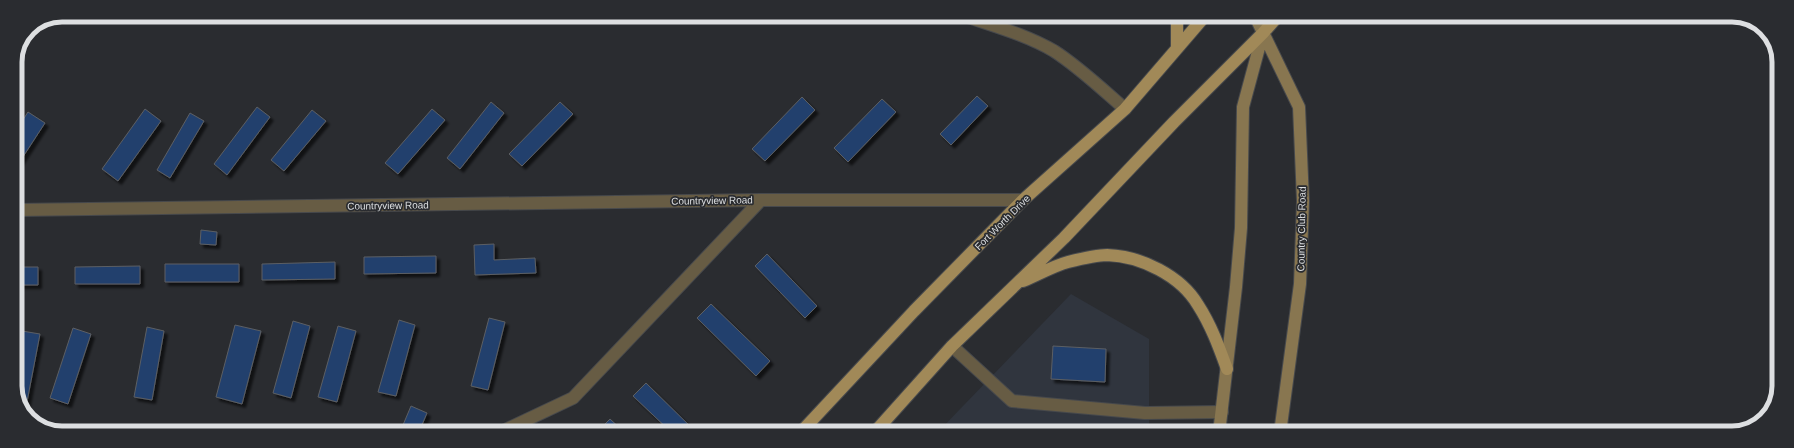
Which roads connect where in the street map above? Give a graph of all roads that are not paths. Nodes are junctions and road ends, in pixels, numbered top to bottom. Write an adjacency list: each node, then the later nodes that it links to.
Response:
1 (983, 22): 8 (street)
2 (1177, 22): 7 (main road)
3 (1200, 22): 7 (main road, Fort Worth Drive)
4 (1258, 22): 6 (main road, Country Club Road)
5 (1273, 22): 6 (main road)
6 (1263, 33): 12 (main road); 14 (main road); 20 (main road, Country Club Road)
7 (1177, 48): 8 (main road, Fort Worth Drive)
8 (1125, 109): 10 (main road, Fort Worth Drive)
9 (761, 200): 10 (street, Countryview Road); 11 (street, Countryview Road); 16 (street, Countryview Road)
10 (1023, 200): 17 (main road, Fort Worth Drive)
11 (22, 210)
12 (1015, 285): 13 (main road); 14 (main road)
13 (952, 346): 15 (street); 18 (main road)
14 (1227, 369): 15 (main road)
15 (1222, 412): 19 (main road)
16 (514, 426)
17 (807, 426)
18 (879, 426)
19 (1220, 426)
20 (1281, 426)

